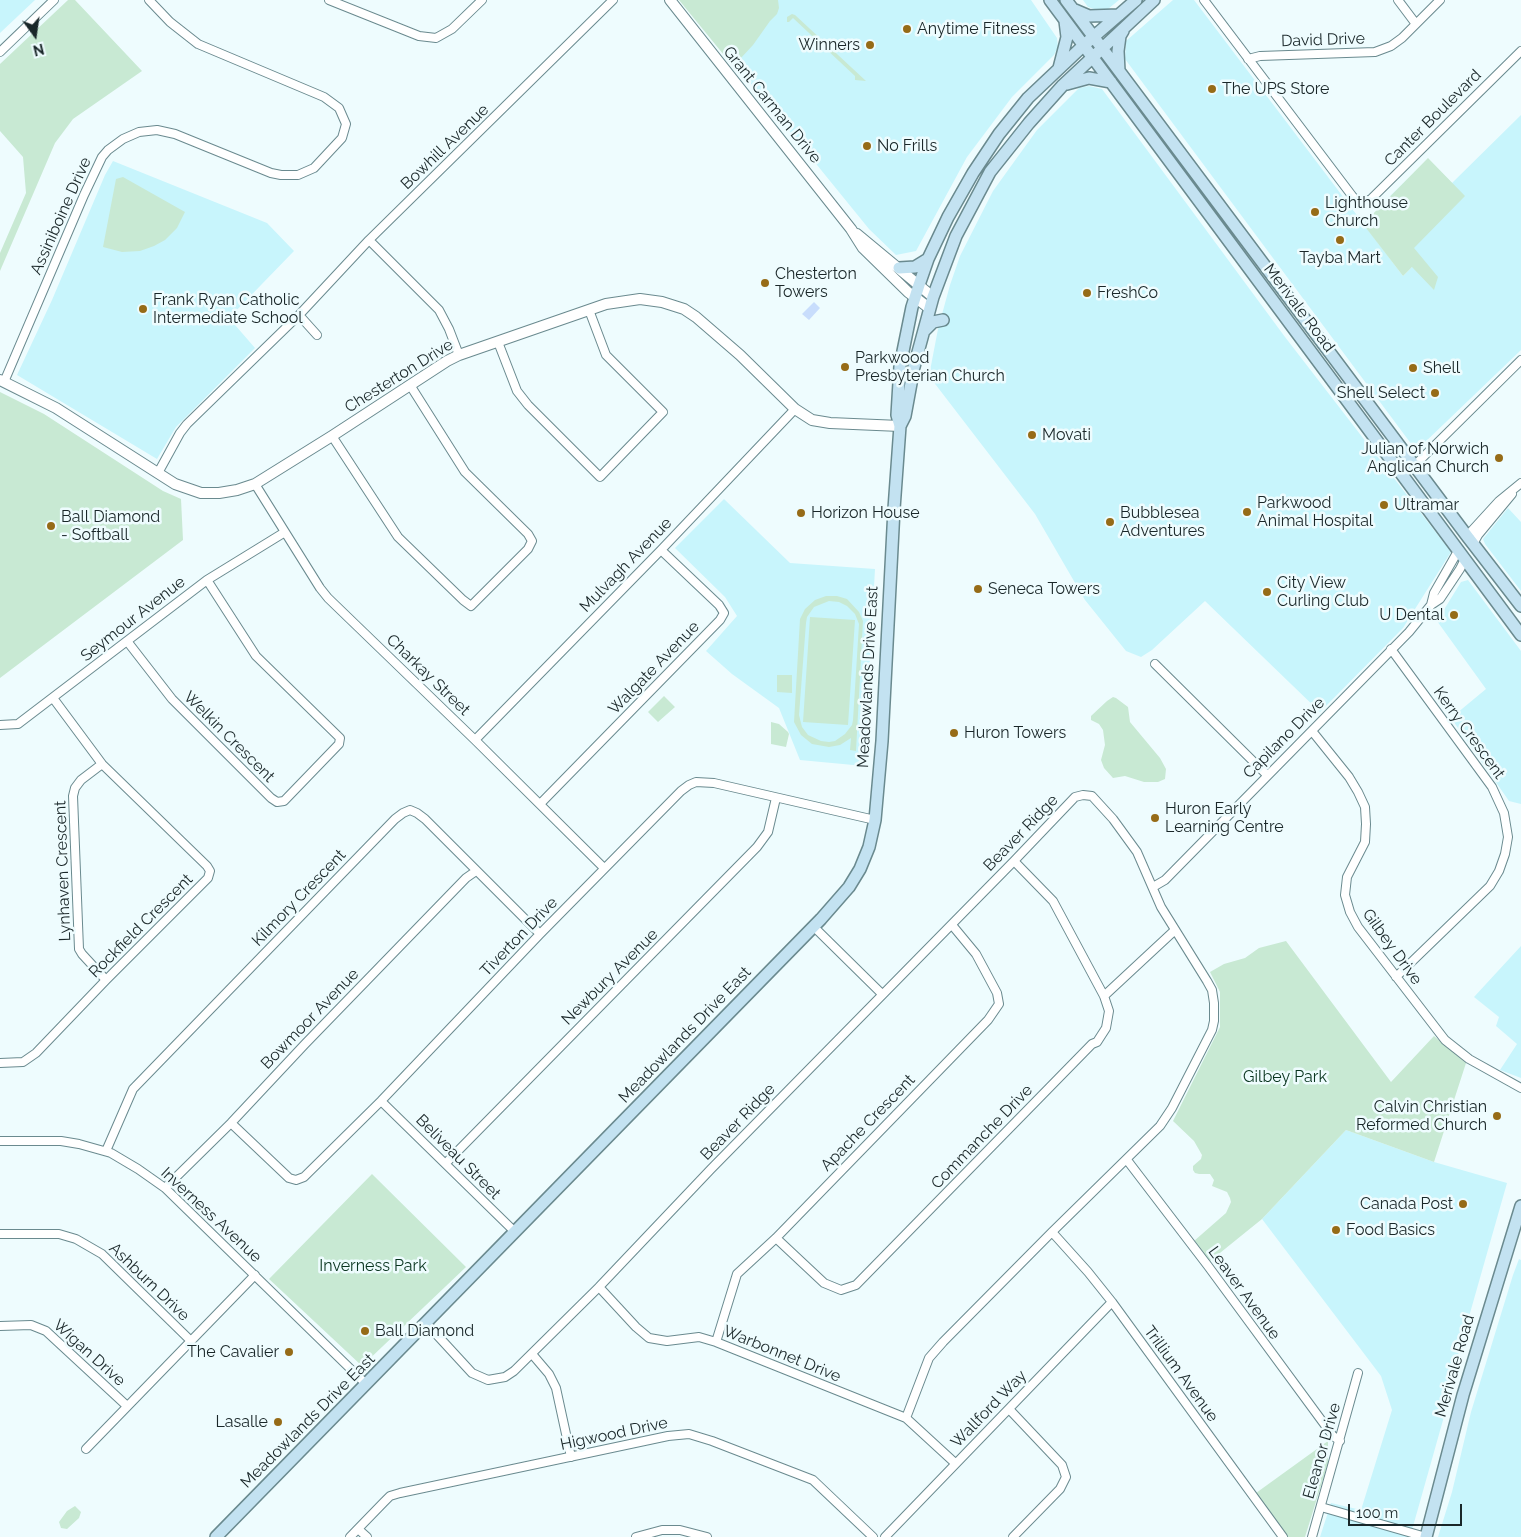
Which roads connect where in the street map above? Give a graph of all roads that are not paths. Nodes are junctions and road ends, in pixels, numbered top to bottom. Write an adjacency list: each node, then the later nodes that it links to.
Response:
1 (54, 0): 22 (street)
2 (149, 0): 47 (street, Assiniboine Drive)
3 (329, 0): 4 (street)
4 (482, 0)
5 (613, 0): 30 (street, Bowhill Avenue)
6 (670, 0): 29 (street, Grant Carman Drive)
7 (1050, 0): 15 (main road, Merivale Road)
8 (1136, 0): 14 (main road, Meadowlands Drive East)
9 (1154, 0): 17 (main road, Meadowlands Drive East)
10 (1204, 0): 24 (street)
11 (1398, 0): 16 (street)
12 (1440, 0): 16 (street, David Drive)
13 (1070, 5): 14 (main road); 18 (main road, Merivale Road)
14 (1119, 15): 18 (main road, Meadowlands Drive East)
15 (1065, 21): 19 (main road, Merivale Road); 25 (main road)
16 (1416, 24): 24 (street, David Drive)
17 (1124, 29): 20 (main road, Meadowlands Drive East); 26 (main road)
18 (1094, 37): 19 (main road, Meadowlands Drive East); 20 (main road, Merivale Road)
19 (1084, 46): 23 (main road, Merivale Road); 25 (main road, Meadowlands Drive East)
20 (1102, 49): 23 (main road, Meadowlands Drive East); 26 (main road, Merivale Road)
21 (1521, 51): 24 (street, Canter Boulevard)
22 (0, 52)
23 (1092, 57): 27 (main road, Merivale Road); 28 (main road, Meadowlands Drive East)
24 (1248, 59)
25 (1059, 69): 31 (main road, Meadowlands Drive East)
26 (1120, 73): 40 (main road, Merivale Road)
27 (1111, 82): 28 (main road); 41 (main road, Merivale Road)
28 (1063, 85): 34 (main road, Meadowlands Drive East)
29 (851, 229): 32 (street, Grant Carman Drive); 35 (street, Grant Carman Drive)
30 (369, 240): 38 (street, Bowhill Avenue); 45 (street)
31 (928, 259): 32 (main road); 33 (main road, Meadowlands Drive East)
32 (899, 268): 33 (street, Grant Carman Drive)
33 (919, 285): 34 (street, Grant Carman Drive); 35 (main road, Meadowlands Drive East)
34 (932, 297): 36 (main road, Meadowlands Drive East)
35 (916, 298): 36 (street, Grant Carman Drive); 50 (main road, Meadowlands Drive East)
36 (929, 308): 42 (main road, Meadowlands Drive East)
37 (589, 310): 44 (street, Chesterton Drive); 44 (street); 49 (street, Chesterton Drive)
38 (299, 315): 43 (street); 53 (street, Bowhill Avenue)
39 (943, 320): 42 (main road)
40 (1309, 325): 41 (main road); 52 (main road, Merivale Road)
41 (1296, 331): 59 (main road, Merivale Road)
42 (923, 332): 50 (main road, Meadowlands Drive East)
43 (317, 335)
44 (498, 342): 45 (street, Chesterton Drive)
45 (459, 355): 48 (street, Chesterton Drive)
46 (1521, 360): 52 (street)
47 (2, 381): 53 (street, Chesterton Drive)
48 (410, 385): 51 (street, Chesterton Drive); 51 (street)
49 (795, 409): 50 (street, Chesterton Drive); 58 (street, Mulvagh Avenue)
50 (900, 426): 74 (main road, Meadowlands Drive East)
51 (332, 436): 54 (street, Chesterton Drive)
52 (1415, 465): 57 (main road, Merivale Road)
53 (158, 473): 54 (street, Chesterton Drive)
54 (255, 484): 56 (street, Charkay Street)
55 (1519, 486): 57 (street)
56 (285, 532): 60 (street, Seymour Avenue); 69 (street, Charkay Street)
57 (1470, 540): 59 (street, Capilano Drive); 61 (main road, Merivale Road)
58 (661, 550): 69 (street, Mulvagh Avenue); 73 (street, Walgate Avenue)
59 (1461, 555): 62 (main road, Merivale Road); 64 (street, Capilano Drive)
60 (207, 580): 63 (street, Seymour Avenue); 63 (street, Welkin Crescent)
61 (1521, 606)
62 (1521, 635)
63 (127, 640): 66 (street, Seymour Avenue)
64 (1391, 650): 68 (street, Capilano Drive); 83 (street, Kerry Crescent)
65 (1155, 664): 71 (street)
66 (53, 698): 67 (street, Seymour Avenue); 70 (street, Rockfield Crescent)
67 (0, 725)
68 (1312, 731): 71 (street, Capilano Drive); 83 (street, Gilbey Drive)
69 (475, 740): 73 (street, Charkay Street)
70 (102, 764): 84 (street, Lynhaven Crescent); 84 (street, Rockfield Crescent)
71 (1268, 775): 78 (street, Capilano Drive)
72 (776, 798): 74 (street, Tiverton Drive); 76 (street, Tiverton Drive); 94 (street, Newbury Avenue)
73 (540, 804): 76 (street, Charkay Street)
74 (875, 820): 80 (main road, Meadowlands Drive East)
75 (1014, 861): 78 (street, Beaver Ridge); 79 (street, Beaver Ridge); 86 (street, Commanche Drive)
76 (604, 868): 82 (street, Tiverton Drive)
77 (476, 871): 82 (street, Kilmory Crescent); 90 (street, Bowmoor Avenue); 92 (street, Kilmory Crescent)
78 (1152, 887): 81 (street, Beaver Ridge)
79 (952, 925): 85 (street, Beaver Ridge); 100 (street, Apache Crescent)
80 (814, 927): 85 (street); 97 (main road, Meadowlands Drive East)
81 (1175, 930): 86 (street); 93 (street, Beaver Ridge)
82 (540, 934): 89 (street, Tiverton Drive)
83 (1396, 977): 88 (street, Gilbey Drive)
84 (106, 980): 87 (street, Rockfield Crescent)
85 (882, 994): 102 (street, Beaver Ridge)
86 (1104, 996): 100 (street, Commanche Drive)
87 (0, 1063)
88 (1521, 1088)
89 (381, 1101): 90 (street, Tiverton Drive); 94 (street, Beliveau Street)
90 (231, 1123): 95 (street, Bowmoor Avenue)
91 (0, 1141): 92 (street, Inverness Avenue)
92 (106, 1151): 95 (street, Inverness Avenue)
93 (1126, 1160): 98 (street, Beaver Ridge); 114 (street, Leaver Avenue)
94 (446, 1164): 97 (street, Beliveau Street)
95 (165, 1188): 101 (street, Inverness Avenue)
96 (1521, 1206): 130 (main road, Merivale Road)
97 (515, 1232): 104 (main road, Meadowlands Drive East)
98 (1052, 1232): 103 (street, Trillium Avenue); 113 (street, Beaver Ridge)
99 (0, 1234): 106 (street, Ashburn Drive)
100 (776, 1238): 107 (street, Apache Crescent)
101 (254, 1275): 106 (street, Wigan Drive); 110 (street, Inverness Avenue)
102 (599, 1287): 107 (street, Warbonnet Drive); 108 (street, Beaver Ridge)
103 (1112, 1302): 112 (street, Wallford Way); 128 (street, Trillium Avenue)
104 (426, 1323): 108 (street, Beaver Ridge); 110 (main road, Meadowlands Drive East)
105 (0, 1326): 111 (street, Wigan Drive)
106 (191, 1341): 111 (street, Wigan Drive)
107 (716, 1342): 113 (street, Warbonnet Drive)
108 (532, 1354): 116 (street)
109 (1358, 1373): 114 (street, Eleanor Drive)
110 (366, 1384): 120 (main road, Meadowlands Drive East)
111 (127, 1406): 115 (street, Wigan Drive)
112 (1009, 1410): 117 (street, Wallford Way); 127 (street)
113 (906, 1418): 117 (street, Warbonnet Drive)
114 (1340, 1441): 118 (street, Eleanor Drive)
115 (86, 1448)
116 (571, 1457): 119 (street, Higwood Drive); 125 (street, Higwood Drive)
117 (955, 1463): 126 (street, Wallford Way)
118 (1321, 1507): 129 (street, Eleanor Drive); 130 (street)
119 (358, 1528): 121 (street, Higwood Drive); 122 (street)
120 (216, 1537)
121 (350, 1537)
122 (367, 1537)
123 (636, 1537): 124 (street)
124 (707, 1537)
125 (873, 1537)
126 (886, 1537)
127 (1014, 1537)
128 (1284, 1537)
129 (1312, 1537)
130 (1426, 1537)

